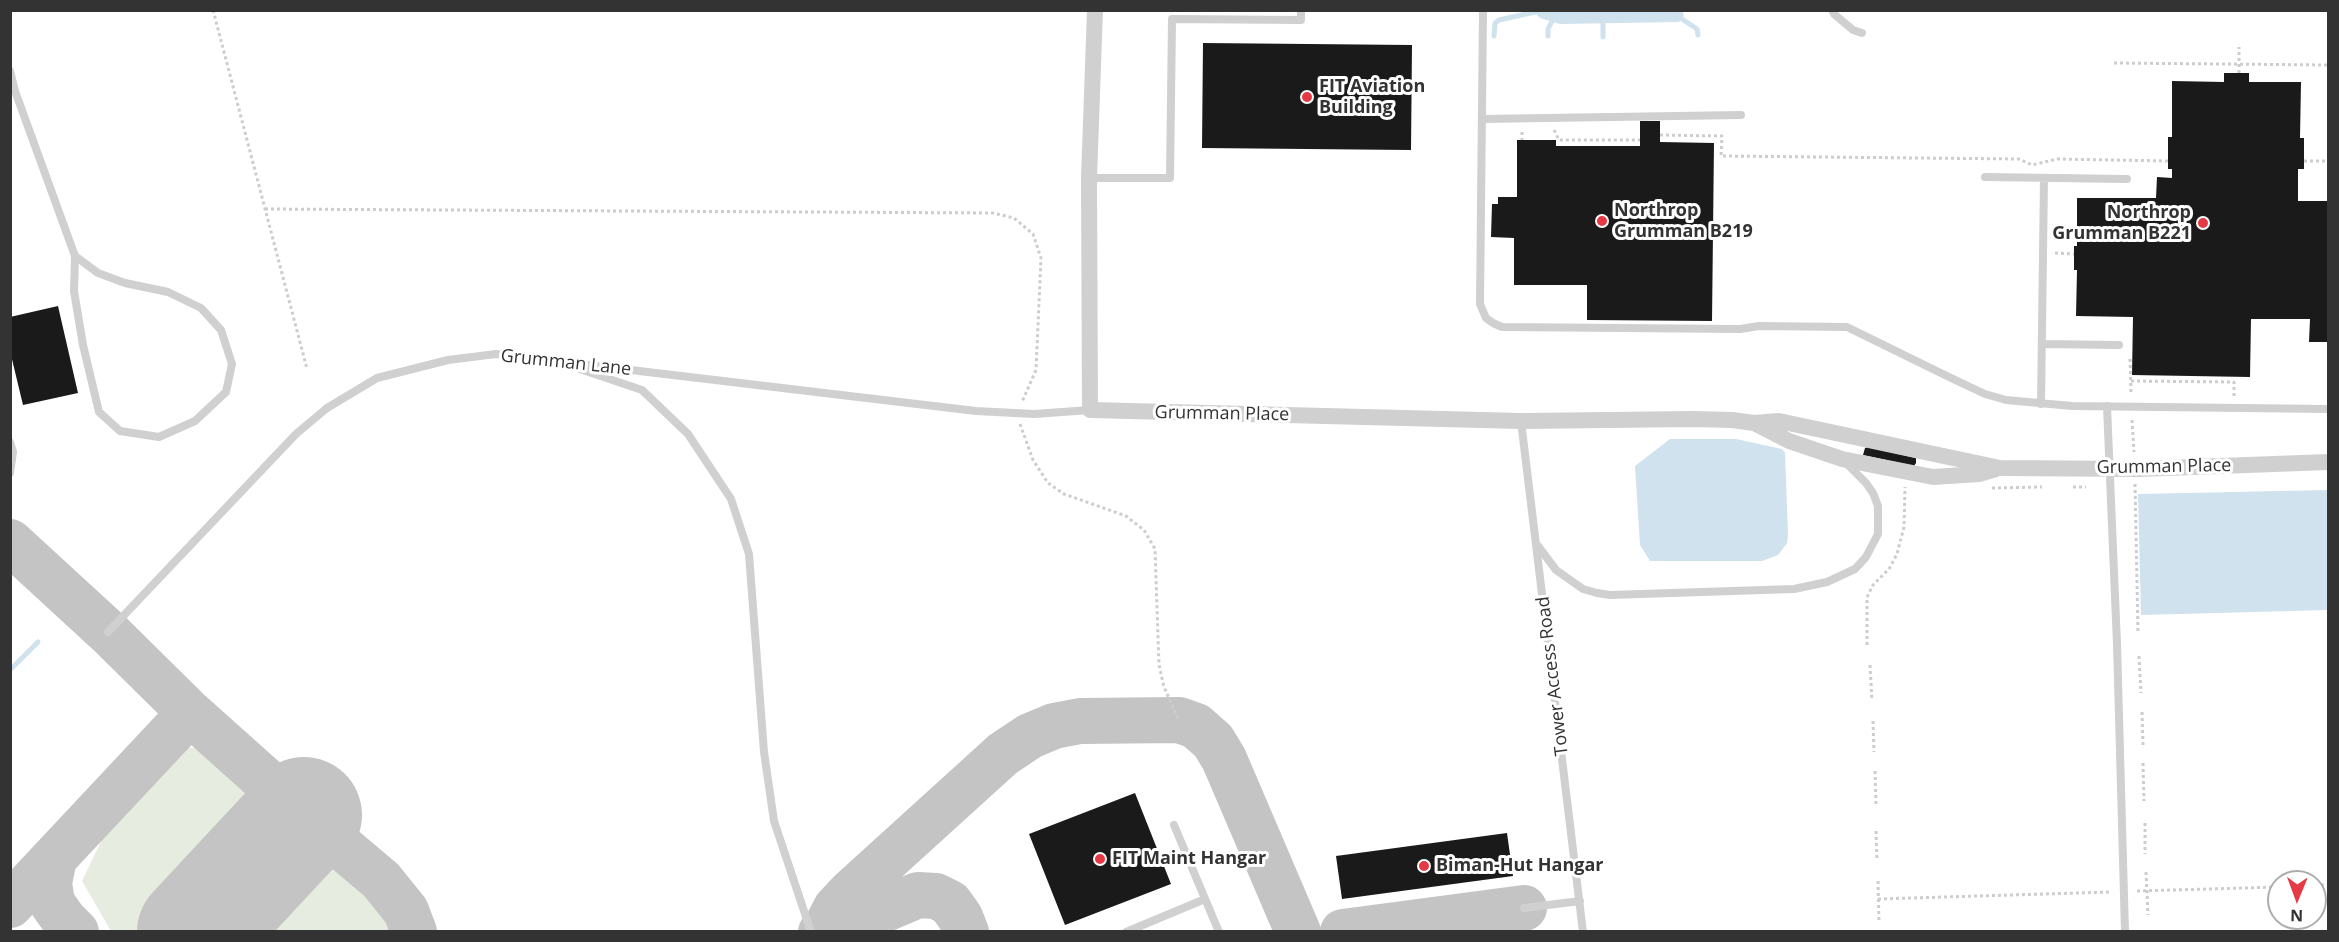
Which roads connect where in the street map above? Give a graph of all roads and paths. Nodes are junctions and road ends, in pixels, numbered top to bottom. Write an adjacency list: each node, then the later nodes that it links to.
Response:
1 (1095, 10): 24 (street)
2 (1301, 10): 24 (lane)
3 (1483, 10): 14 (lane)
4 (1832, 10): 6 (lane)
5 (213, 11): 27 (path)
6 (1862, 33)
7 (2239, 47): 9 (path)
8 (2114, 63): 9 (path)
9 (2239, 64): 10 (path); 12 (path)
10 (2328, 65)
11 (10, 71): 30 (lane)
12 (2239, 73)
13 (1741, 115): 14 (lane)
14 (1482, 118): 39 (lane)
15 (1522, 128): 18 (path)
16 (1554, 129): 19 (path)
17 (1660, 135): 20 (path)
18 (1522, 140)
19 (1640, 140)
20 (2168, 161)
21 (2304, 161): 22 (path)
22 (2328, 161)
23 (1985, 177): 25 (lane)
24 (1089, 178): 42 (street)
25 (2044, 178): 26 (lane); 31 (lane)
26 (2127, 178)
27 (265, 209): 35 (path); 43 (path)
28 (2055, 253): 29 (path)
29 (2074, 254)
30 (75, 256): 30 (lane)
31 (2042, 344): 32 (lane); 39 (lane)
32 (2119, 345)
33 (2130, 358): 36 (path)
34 (556, 360): 43 (lane, Grumman Lane); 57 (lane, Grumman Lane); 90 (lane)
35 (307, 369)
36 (2131, 381): 37 (path); 38 (path)
37 (2131, 396)
38 (2234, 398)
39 (2041, 404): 40 (lane)
40 (2107, 406): 41 (lane); 52 (lane)
41 (2328, 409)
42 (1090, 410): 43 (lane, Grumman Lane); 45 (street, Grumman Place)
43 (1016, 413): 65 (path)
44 (2132, 419): 48 (path)
45 (1521, 421): 46 (street, Grumman Place); 56 (lane, Tower Access Road)
46 (1754, 423): 49 (street, Grumman Place); 51 (street, Grumman Place)
47 (10, 442): 54 (lane)
48 (2134, 457)
49 (1842, 459): 53 (street, Grumman Place); 56 (lane)
50 (2328, 462): 52 (street, Grumman Place)
51 (2000, 468): 52 (street, Grumman Place); 53 (street, Grumman Place)
52 (2109, 468): 94 (lane)
53 (1908, 472): 59 (path)
54 (10, 473)
55 (2146, 484): 58 (path)
56 (1538, 546): 86 (lane, Tower Access Road)
57 (108, 632)
58 (2138, 633)
59 (1867, 645)
60 (2139, 656): 62 (path)
61 (1870, 665): 63 (path)
62 (2141, 693)
63 (1872, 700)
64 (2142, 712): 67 (path)
65 (1179, 720)
66 (1873, 721): 68 (path)
67 (2143, 745)
68 (1874, 752)
69 (2143, 763): 71 (path)
70 (1875, 771): 72 (path)
71 (2144, 801)
72 (1876, 806)
73 (2145, 823): 76 (path)
74 (1174, 825): 84 (lane)
75 (1876, 831): 77 (path)
76 (2145, 854)
77 (1877, 861)
78 (2146, 872): 82 (path)
79 (1878, 882): 85 (path)
80 (2267, 886): 82 (path)
81 (2133, 891): 82 (path)
82 (2147, 891): 88 (path)
83 (2113, 892): 85 (path)
84 (1206, 899): 91 (lane); 92 (lane)
85 (1878, 899): 89 (path)
86 (1580, 901): 87 (lane); 93 (lane, Tower Access Road)
87 (1524, 908)
88 (2148, 915)
89 (1879, 923)
90 (811, 932)
91 (1126, 932)
92 (1219, 932)
93 (1583, 932)
94 (2125, 932)

